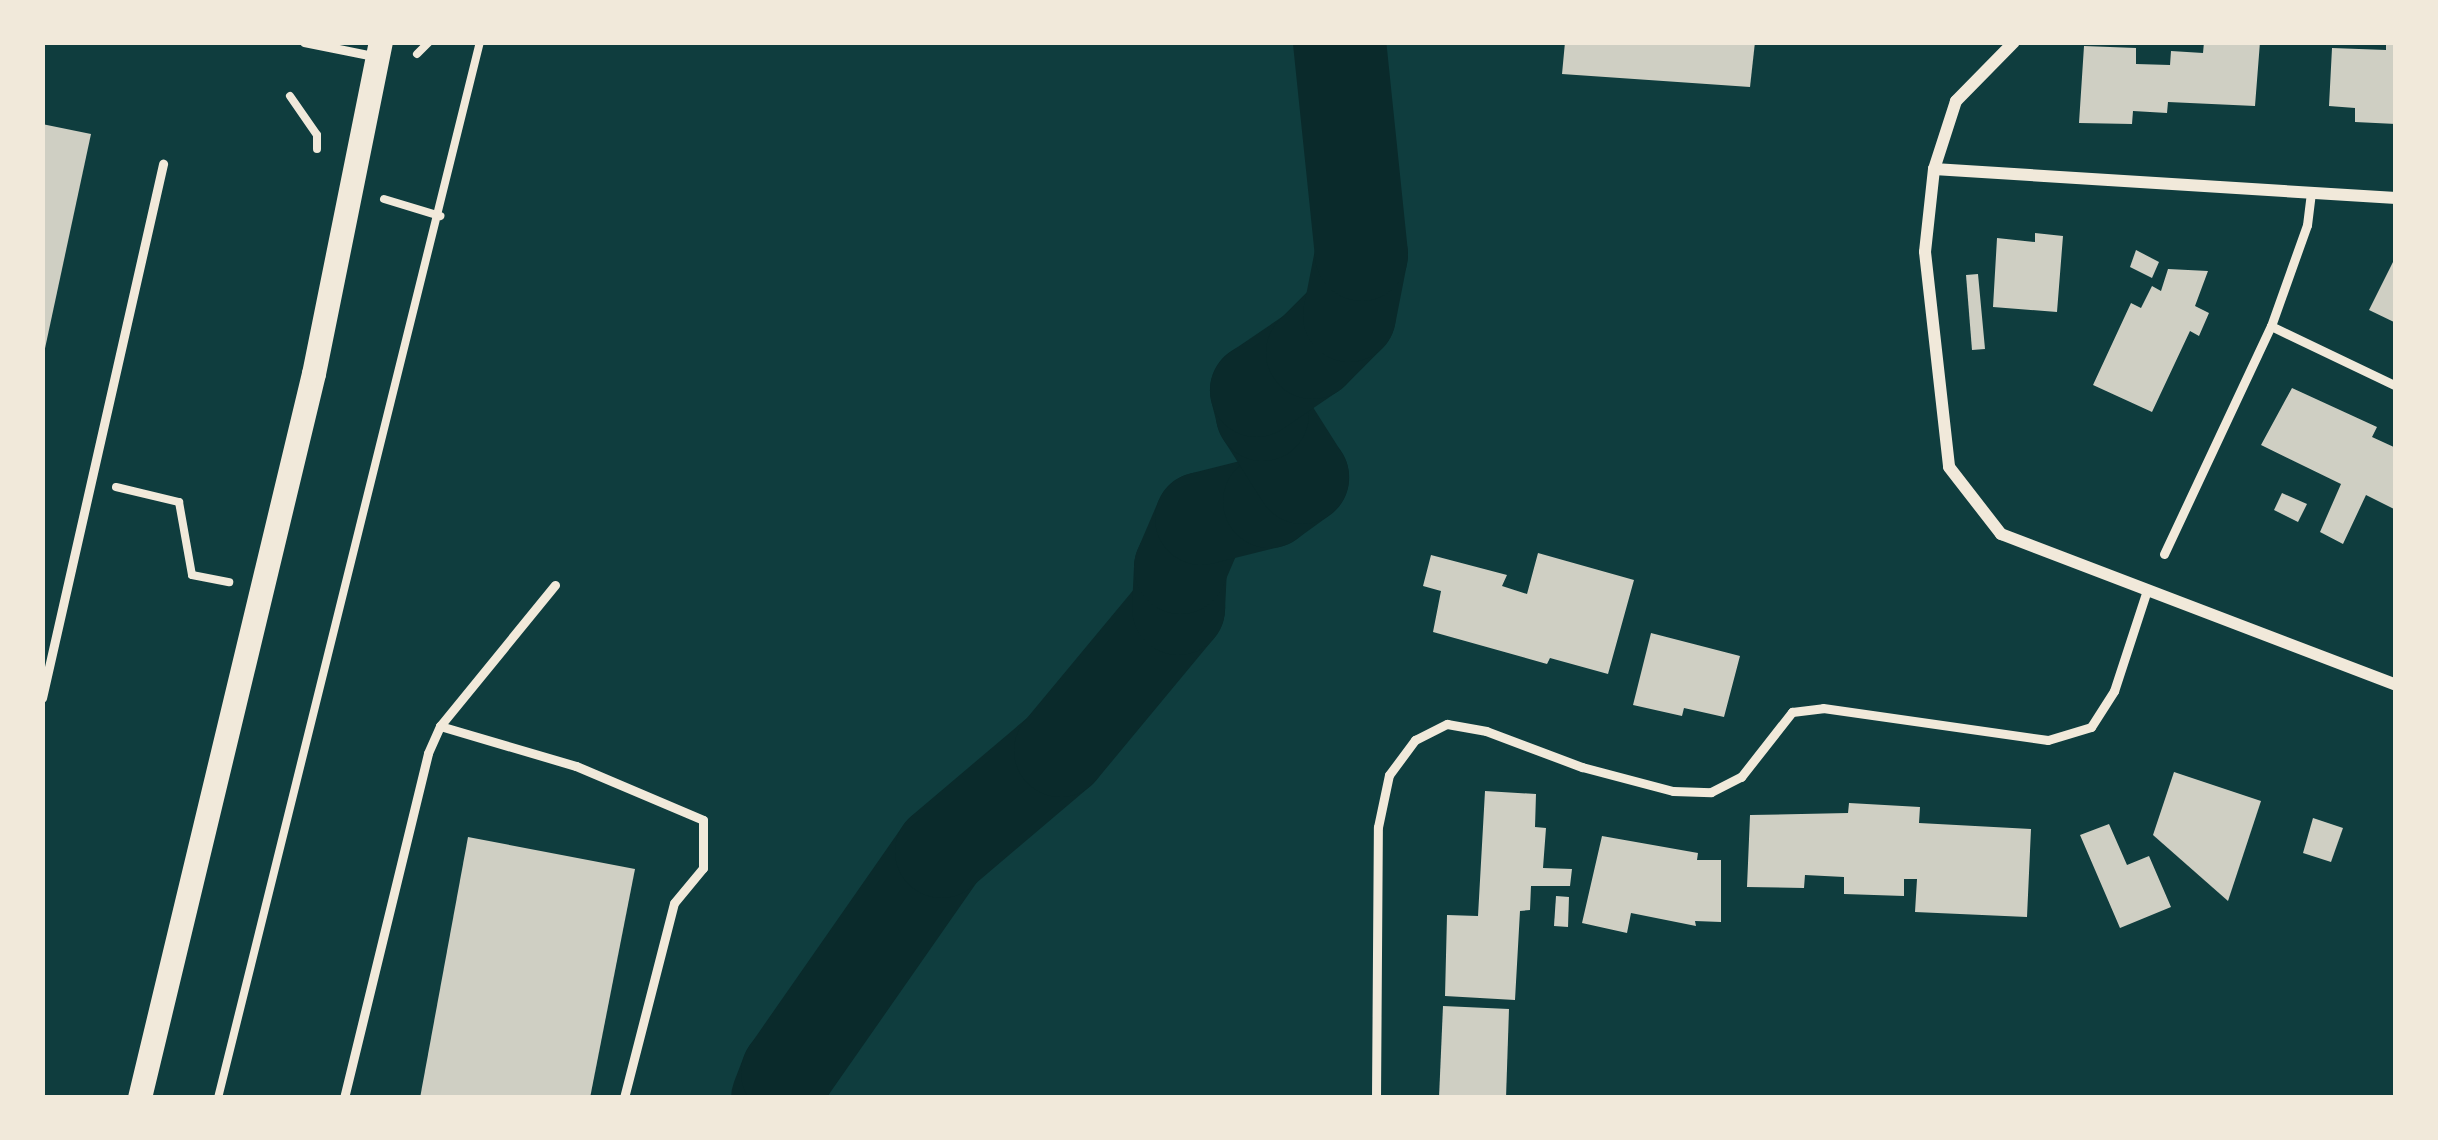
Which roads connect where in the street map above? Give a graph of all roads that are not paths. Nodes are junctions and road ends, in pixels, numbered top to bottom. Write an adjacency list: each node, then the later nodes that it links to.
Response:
1 (304, 42): 3 (lane)
2 (2014, 42): 5 (street)
3 (380, 50): 16 (main road)
4 (163, 164): 14 (lane)
5 (1934, 169): 6 (street); 12 (street)
6 (2311, 194): 7 (street); 8 (lane)
7 (2396, 198)
8 (2271, 326): 9 (lane); 10 (lane)
9 (2396, 386)
10 (2164, 554)
11 (555, 585): 15 (lane)
12 (2146, 593): 13 (street); 19 (lane)
13 (2396, 686)
14 (42, 698)
15 (440, 726): 17 (lane); 18 (lane)
16 (140, 1098)
17 (344, 1098)
18 (624, 1098)
19 (1376, 1098)

